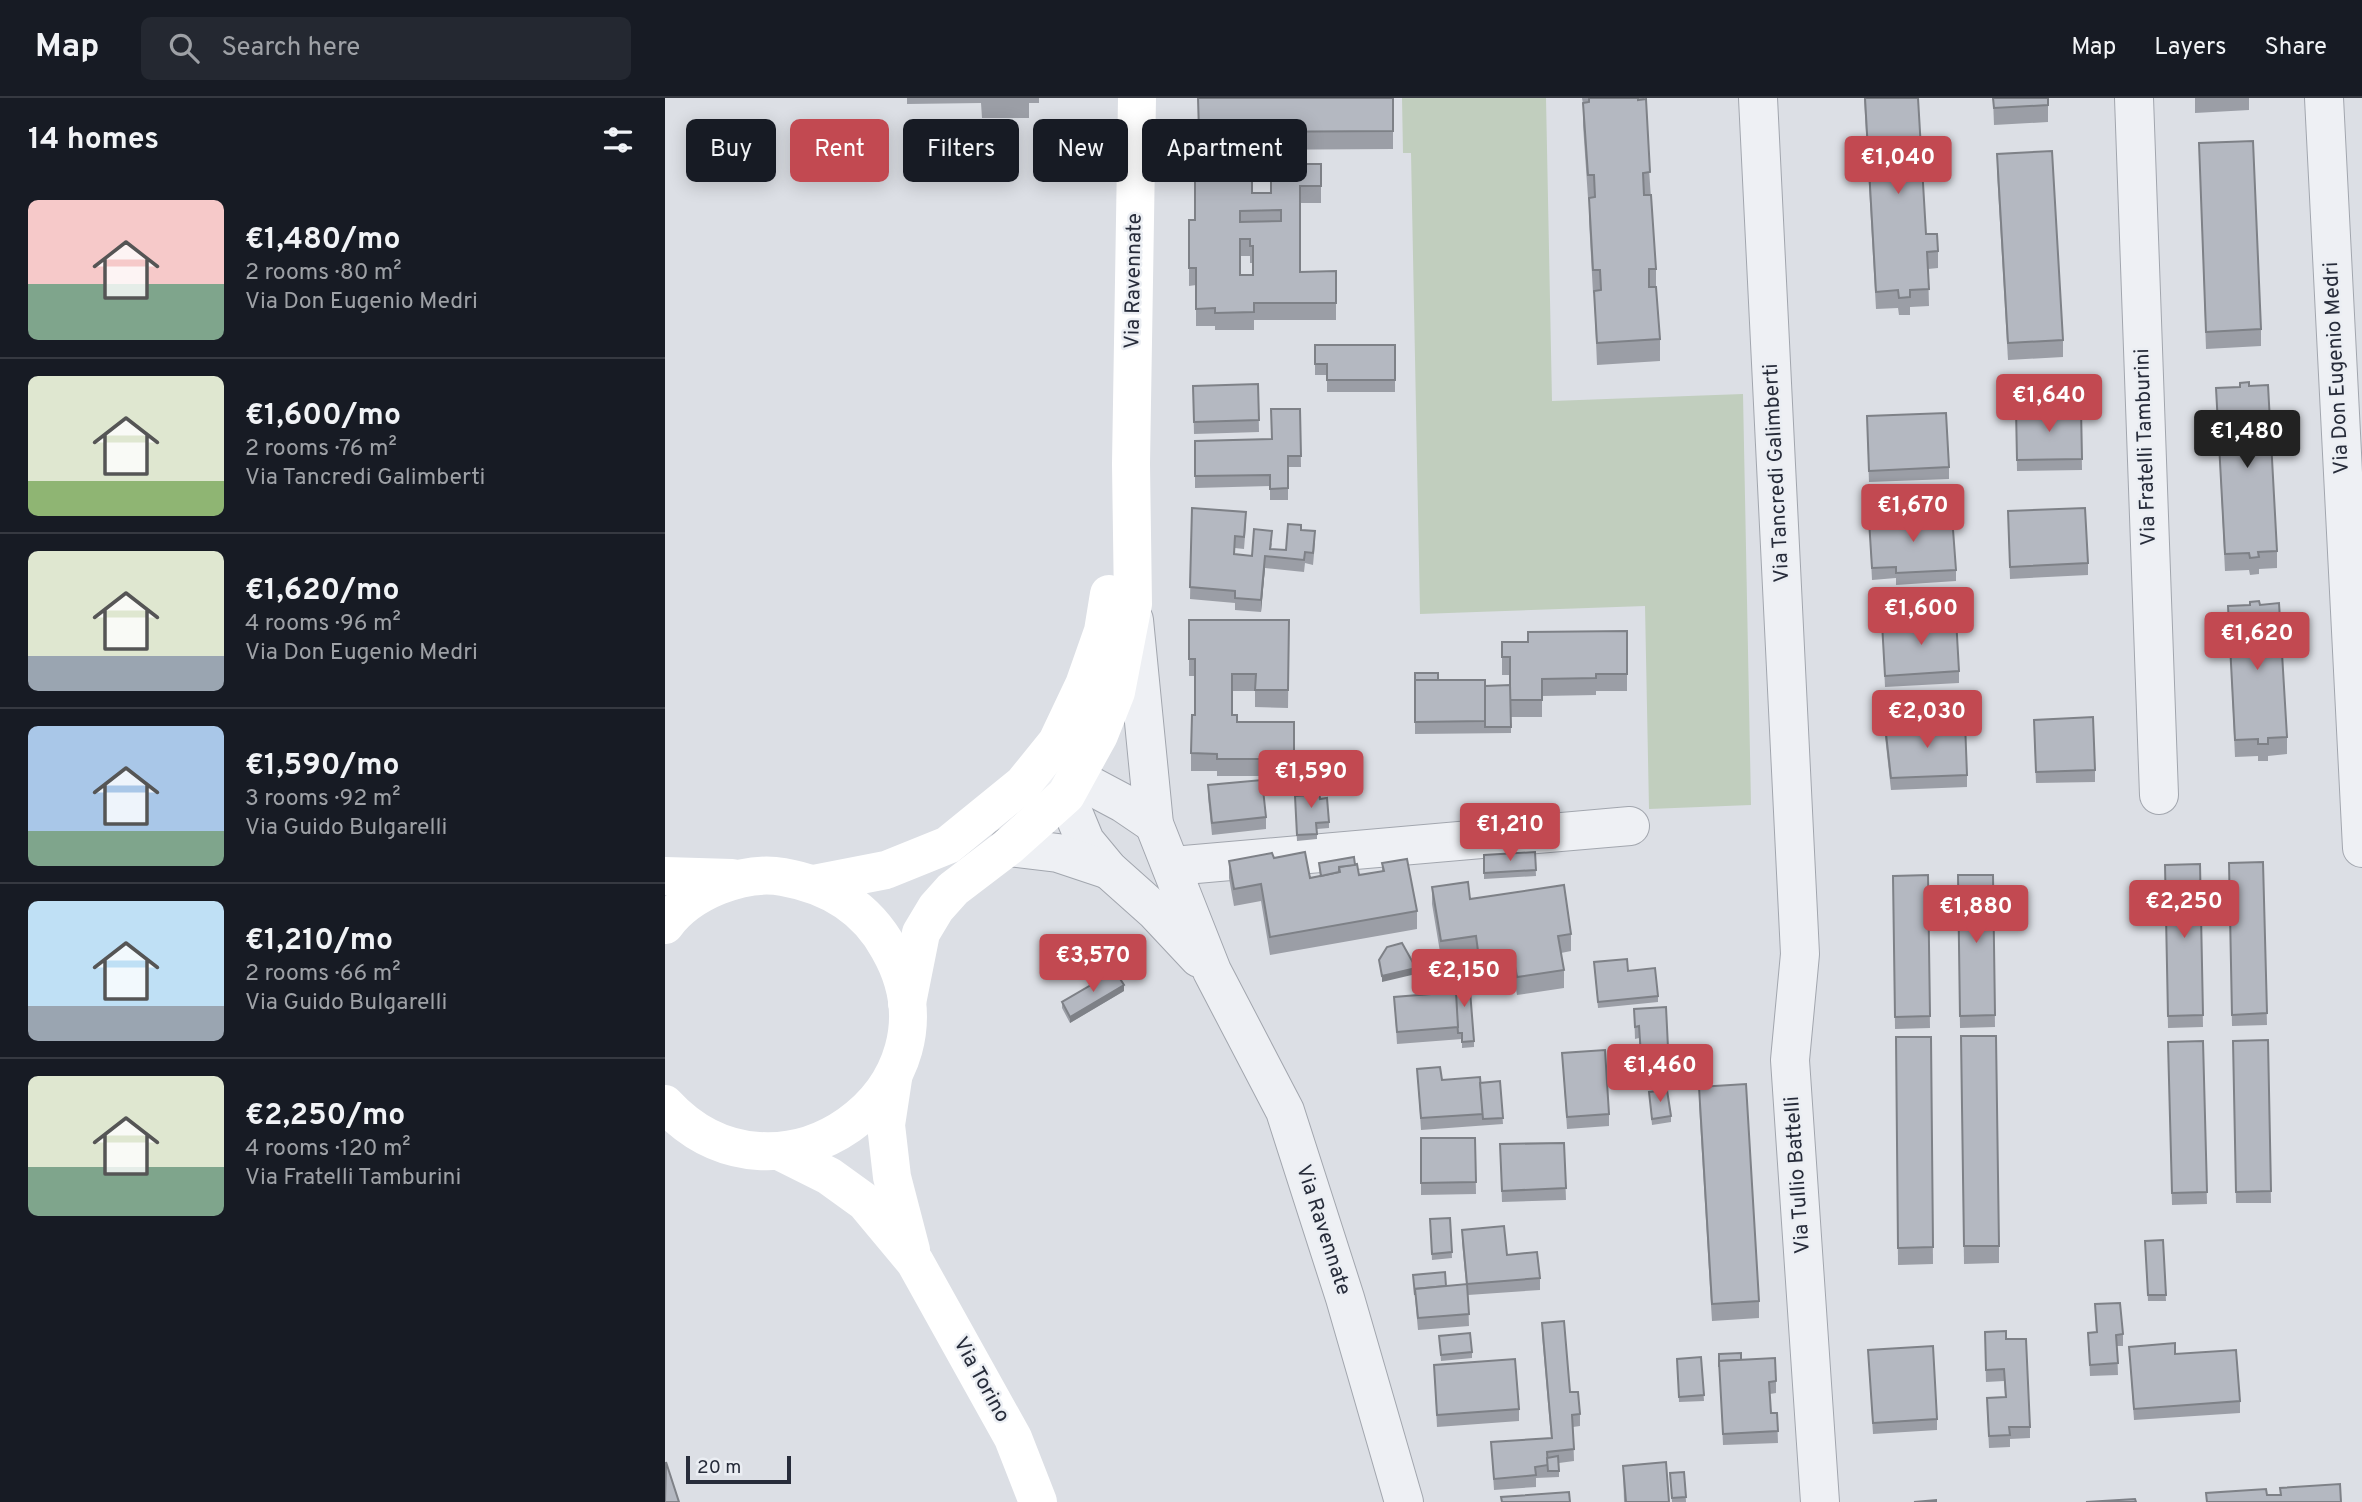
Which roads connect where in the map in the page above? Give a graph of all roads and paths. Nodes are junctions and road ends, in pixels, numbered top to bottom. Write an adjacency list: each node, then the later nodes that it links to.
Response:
1 (1137, 98): 5 (main road, Via Ravennate)
2 (1758, 98): 14 (street, Via Tancredi Galimberti)
3 (2134, 98): 10 (street, Via Fratelli Tamburini)
4 (2324, 98): 15 (street, Via Don Eugenio Medri)
5 (1131, 464): 6 (main road, Via Ravennate); 7 (main road, Via Ravennate)
6 (1133, 604): 8 (main road, Via Ravennate); 11 (street, Via Ravennate)
7 (1057, 742): 8 (street, Via Ravennate); 9 (main road, Via Ravennate)
8 (1068, 784): 9 (street); 11 (street); 13 (main road, Via Ravennate); 17 (street, Via Ravennate)
9 (1023, 785): 20 (main road, Via Ravennate)
10 (2159, 796)
11 (1154, 824): 16 (street, Via Ravennate)
12 (1630, 826): 16 (street)
13 (1008, 847): 17 (street, Via Ravennate); 23 (main road, Via Ravennate)
14 (1796, 848): 30 (street, Via Tullio Battelli)
15 (2362, 848)
16 (1173, 866): 22 (street, Via Ravennate)
17 (1109, 870): 22 (street, Via Ravennate)
18 (665, 876): 19 (main road)
19 (744, 878): 20 (main road); 21 (main road)
20 (814, 884): 23 (main road)
21 (665, 925)
22 (1212, 971): 29 (street, Via Ravennate)
23 (907, 1003): 24 (main road)
24 (894, 1074): 26 (main road); 27 (main road, Via Torino)
25 (665, 1104): 26 (main road)
26 (781, 1152): 27 (main road, Via Torino)
27 (915, 1262): 28 (main road, Via Torino)
28 (1038, 1502)
29 (1403, 1502)
30 (1820, 1502)

